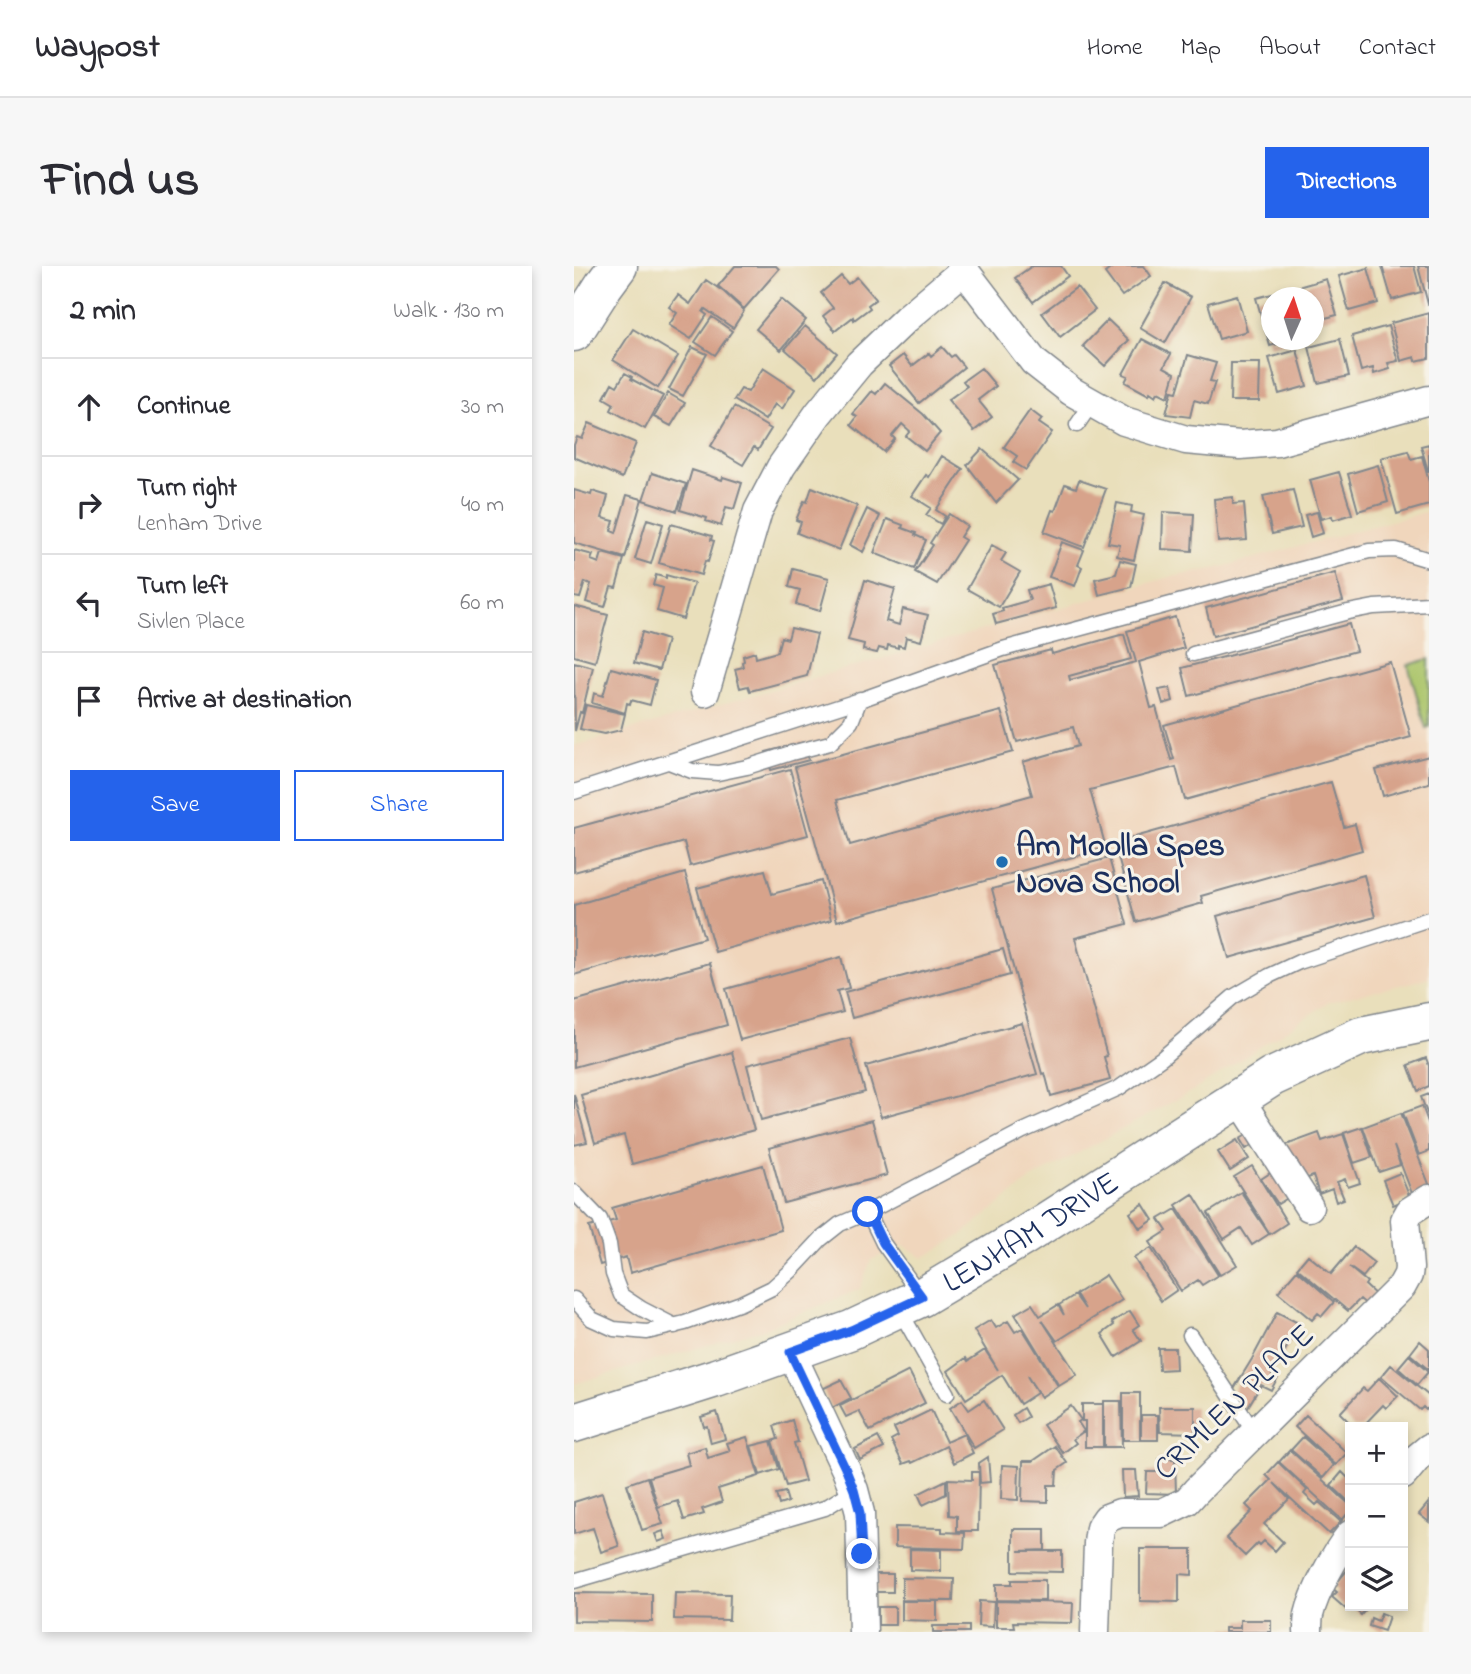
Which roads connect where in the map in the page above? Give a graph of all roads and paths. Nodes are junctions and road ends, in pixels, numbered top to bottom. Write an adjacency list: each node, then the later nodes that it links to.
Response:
1 (618, 266): 3 (street)
2 (963, 268): 4 (street); 8 (street)
3 (578, 316)
4 (1429, 400)
5 (1429, 560): 9 (lane)
6 (1429, 604): 7 (lane)
7 (1193, 654)
8 (705, 692)
9 (860, 699): 10 (lane); 10 (lane)
10 (668, 762): 11 (lane)
11 (574, 792)
12 (1429, 919): 18 (lane)
13 (1429, 1022): 14 (street, LENHAM DRIVE)
14 (1239, 1098): 17 (street); 20 (street, LENHAM DRIVE)
15 (574, 1192): 21 (lane)
16 (1429, 1199): 26 (street, CRIMLEN PLACE)
17 (1309, 1207)
18 (868, 1212): 20 (lane); 21 (lane)
19 (574, 1299): 21 (lane)
20 (910, 1303): 23 (street, LENHAM DRIVE); 24 (lane)
21 (675, 1325)
22 (1190, 1335): 26 (lane)
23 (790, 1352): 25 (street, LENHAM DRIVE); 29 (street)
24 (947, 1394)
25 (574, 1423)
26 (1254, 1432): 33 (street, CRIMLEN PLACE)
27 (1429, 1448): 28 (street)
28 (1408, 1469)
29 (854, 1490): 31 (lane); 32 (street)
30 (1345, 1541): 34 (street)
31 (574, 1581)
32 (863, 1632)
33 (1095, 1632)
34 (1308, 1632)

